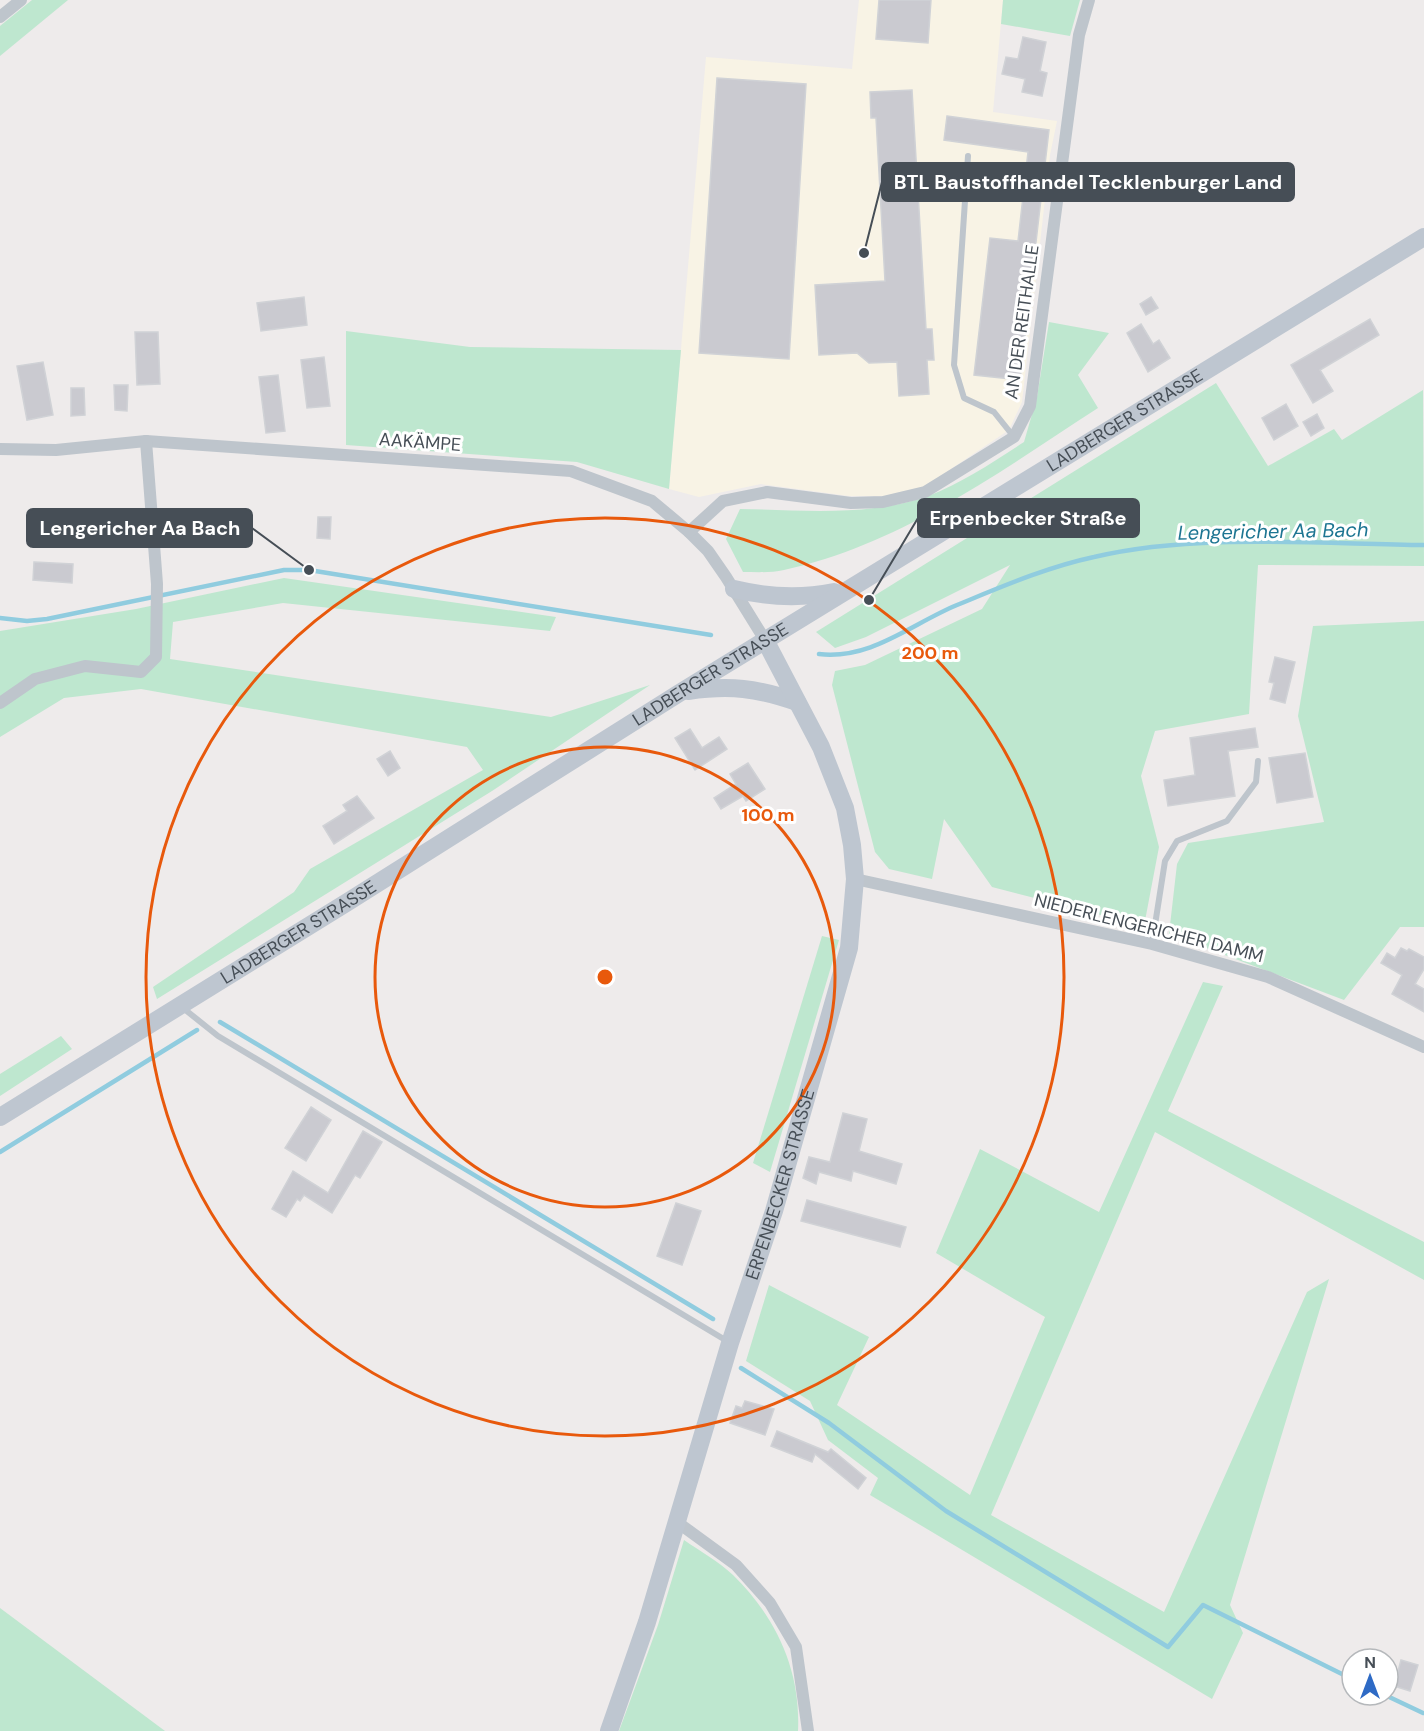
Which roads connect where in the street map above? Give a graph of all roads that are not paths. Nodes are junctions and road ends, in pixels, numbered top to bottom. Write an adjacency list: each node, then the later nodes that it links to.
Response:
1 (21, 0): 3 (street)
2 (1089, 0): 6 (street, AN DER REITHALLE)
3 (0, 17)
4 (968, 156): 6 (lane)
5 (1424, 237): 11 (main road, LADBERGER STRASSE)
6 (1014, 437): 9 (street)
7 (146, 441): 8 (street, AAKÄMPE); 9 (street, AAKÄMPE); 15 (street)
8 (0, 449)
9 (689, 532): 10 (street, AAKÄMPE)
10 (734, 589): 11 (main road); 12 (street, AAKÄMPE)
11 (847, 590): 12 (main road, LADBERGER STRASSE)
12 (765, 640): 13 (main road, LADBERGER STRASSE); 14 (main road, ERPENBECKER STRASSE)
13 (681, 692): 14 (main road); 19 (main road, LADBERGER STRASSE)
14 (797, 702): 17 (main road, ERPENBECKER STRASSE)
15 (0, 703)
16 (1258, 761): 18 (lane)
17 (855, 879): 18 (street, NIEDERLENGERICHER DAMM); 22 (main road, ERPENBECKER STRASSE)
18 (1152, 944): 20 (street, NIEDERLENGERICHER DAMM)
19 (180, 1006): 21 (main road, LADBERGER STRASSE); 22 (lane)
20 (1424, 1047)
21 (0, 1117)
22 (730, 1343): 23 (main road, ERPENBECKER STRASSE)
23 (677, 1522): 24 (main road, ERPENBECKER STRASSE); 25 (street)
24 (609, 1731)
25 (808, 1731)

